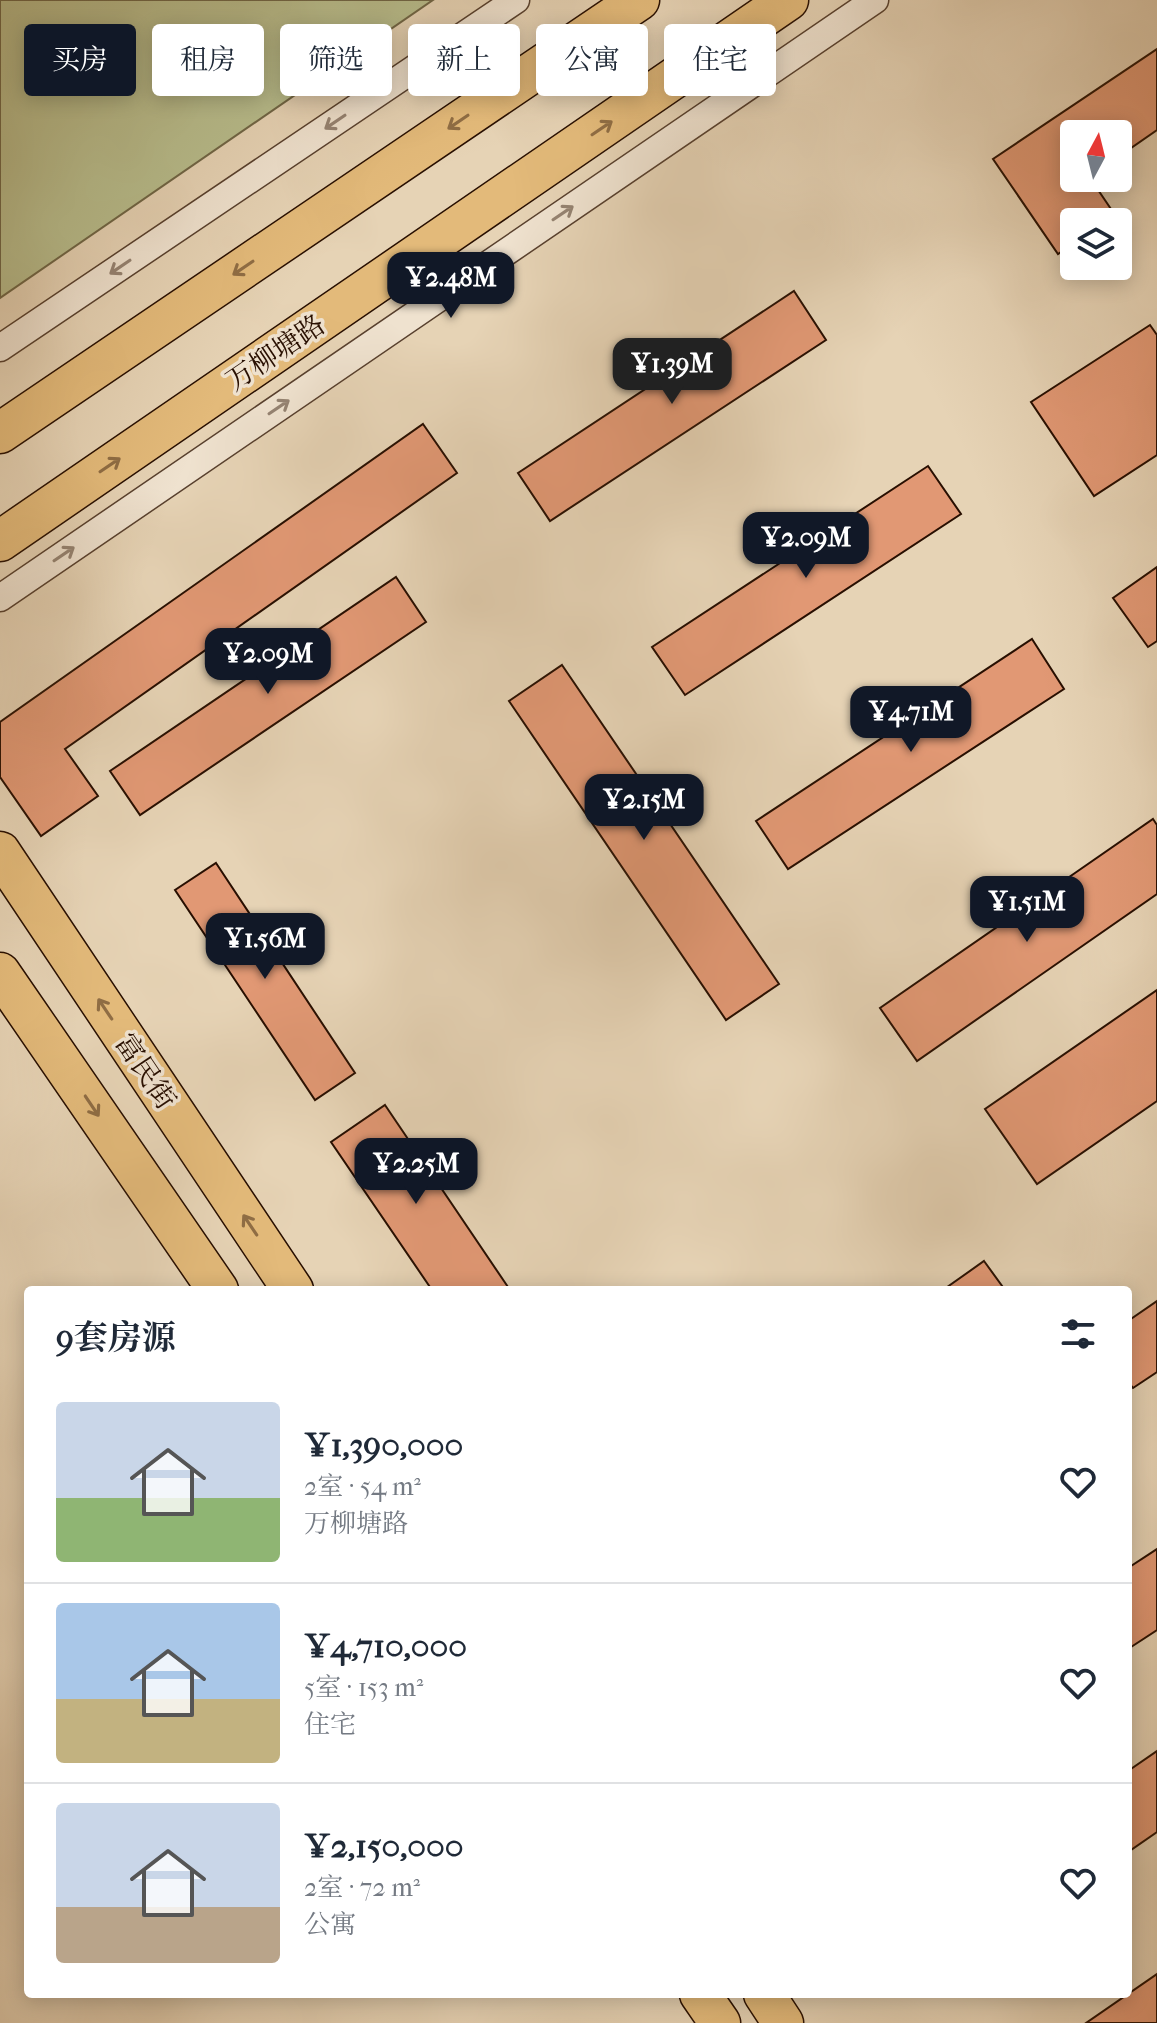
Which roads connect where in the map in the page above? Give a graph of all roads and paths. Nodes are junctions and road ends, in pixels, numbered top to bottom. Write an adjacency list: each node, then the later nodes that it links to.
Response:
1 (516, 0): 5 (street, one-way to 5)
2 (639, 0): 6 (main road, one-way to 6)
3 (788, 0): 7 (main road, 万柳塘路, one-way to 3)
4 (875, 0): 8 (street, one-way to 4)
5 (0, 348)
6 (0, 433)
7 (0, 541)
8 (0, 598)
9 (0, 852): 12 (main road, 富民街, one-way to 9)
10 (0, 973): 11 (main road, one-way to 11)
11 (215, 1286)
12 (290, 1286)
13 (703, 1998): 15 (main road)
14 (767, 1998): 16 (main road)
15 (720, 2023)
16 (783, 2023)

